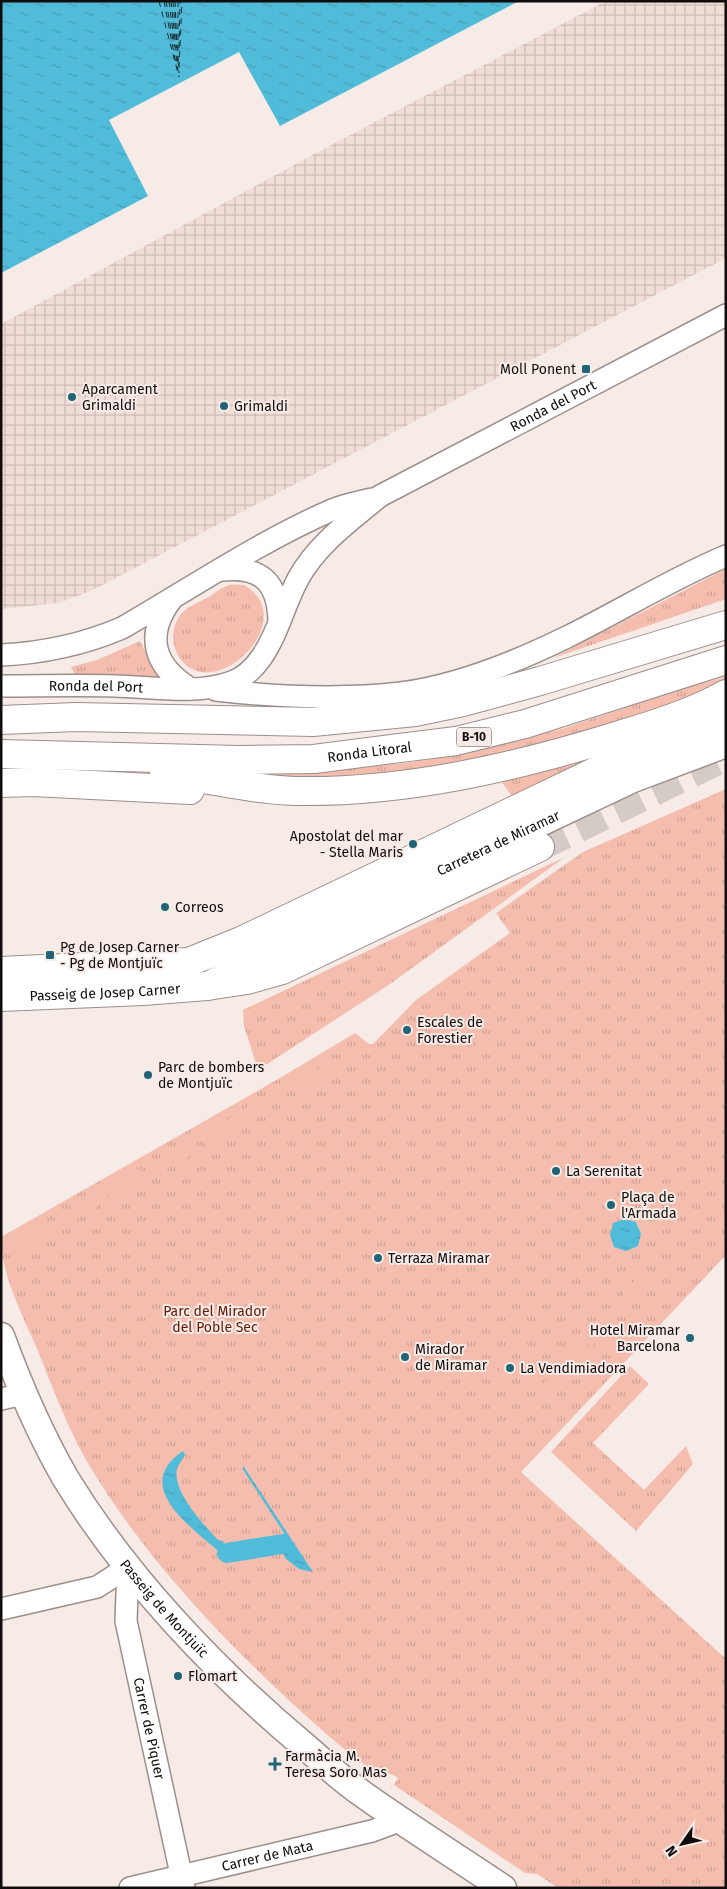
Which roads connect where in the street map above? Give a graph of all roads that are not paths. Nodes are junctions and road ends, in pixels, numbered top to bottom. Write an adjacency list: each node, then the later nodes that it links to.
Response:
1 (726, 316): 2 (street, Ronda del Port)
2 (380, 496): 3 (street, Ronda del Port); 9 (street, Ronda del Port)
3 (262, 546): 5 (street, Ronda del Port); 6 (street, Ronda del Port)
4 (726, 556): 15 (street)
5 (222, 570): 6 (street); 7 (street, Ronda del Port)
6 (274, 590): 9 (street, Ronda del Port)
7 (172, 599): 12 (street, Ronda del Port); 15 (street, Ronda del Port)
8 (726, 614): 11 (main road)
9 (278, 624): 15 (street, Ronda del Port)
10 (726, 625): 11 (main road)
11 (691, 635): 18 (main road)
12 (1, 655)
13 (726, 660): 20 (main road, Ronda Litoral / B-10)
14 (1, 686): 15 (street, Ronda del Port)
15 (198, 689)
16 (726, 694): 22 (main road, B-10)
17 (726, 718): 25 (main road, Passeig de Josep Carner)
18 (1, 720)
19 (726, 744): 24 (street, Carretera de Miramar)
20 (4, 755): 22 (main road, B-10)
21 (1, 783): 22 (main road, B-10)
22 (238, 785)
23 (540, 847): 27 (main road, Passeig de Josep Carner)
24 (274, 949): 25 (street, Carretera de Miramar); 27 (street, Carretera de Miramar)
25 (189, 962): 26 (main road, Passeig de Josep Carner)
26 (1, 971)
27 (207, 986): 28 (main road, Passeig de Josep Carner)
28 (1, 997)
29 (1, 1336): 30 (street, Passeig de Montjuïc)
30 (12, 1396): 31 (street, Passeig de Montjuïc)
31 (128, 1568): 32 (street); 33 (street, Passeig de Montjuïc); 34 (street, Carrer de Piquer)
32 (1, 1609)
33 (402, 1820): 34 (street, Carrer de Mata); 36 (street, Passeig de Montjuïc)
34 (183, 1882): 35 (street, Carrer de Mata)
35 (130, 1888)
36 (503, 1888)

